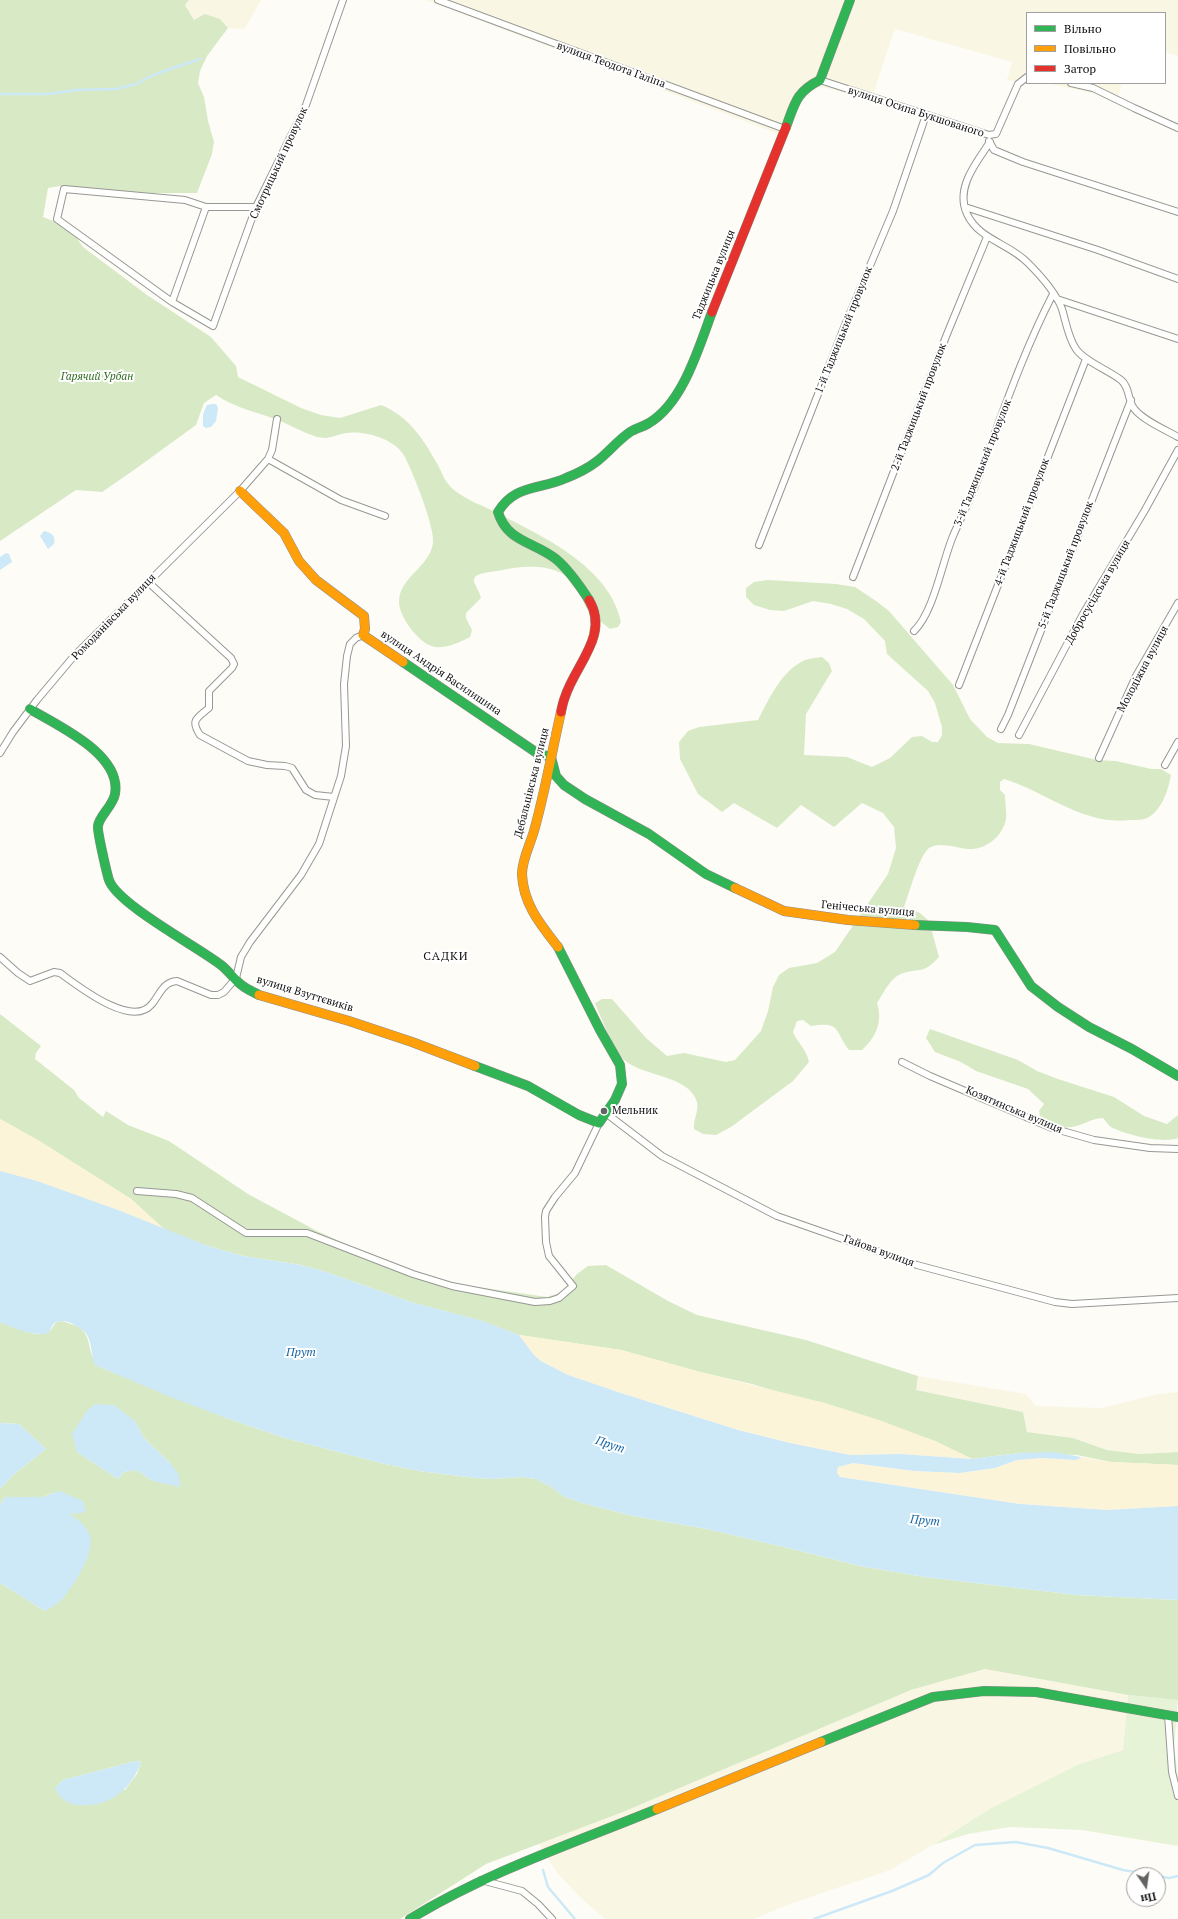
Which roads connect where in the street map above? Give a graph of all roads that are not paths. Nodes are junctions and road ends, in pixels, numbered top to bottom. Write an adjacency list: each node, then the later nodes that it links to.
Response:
1 (343, 0): 13 (street, Смотрицький провулок)
2 (438, 0): 9 (street, вулиця Теодота Галіпа)
3 (850, 0): 5 (street)
4 (1026, 78): 10 (street, вулиця Осипа Букшованого)
5 (820, 80): 7 (street, вулиця Осипа Букшованого); 9 (street, Таджицька вулиця)
6 (1075, 84): 8 (street)
7 (926, 114): 10 (street, вулиця Осипа Букшованого); 30 (street, 1-й Таджицький провулок)
8 (1178, 128)
9 (785, 129): 27 (street, Таджицька вулиця)
10 (981, 133): 11 (street)
11 (990, 142): 14 (street); 15 (street)
12 (206, 207): 13 (street); 19 (street); 19 (street)
13 (256, 207): 19 (street, Смотрицький провулок)
14 (965, 208): 16 (street); 17 (street)
15 (1178, 212)
16 (987, 237): 18 (street); 31 (street, 2-й Таджицький провулок)
17 (1178, 279)
18 (1055, 297): 20 (street); 21 (street); 34 (street, 3-й Таджицький провулок)
19 (172, 302)
20 (1178, 339)
21 (1086, 359): 22 (street); 36 (street, 4-й Таджицький провулок)
22 (1131, 400): 24 (street); 38 (street, 5-й Таджицький провулок)
23 (277, 418): 26 (street)
24 (1178, 437)
25 (1178, 450): 39 (street, Добросусідська вулиця)
26 (268, 459): 28 (street, Ромоданівська вулиця); 29 (street)
27 (524, 490): 42 (street, Дебальцівська вулиця)
28 (240, 491): 32 (street, Ромоданівська вулиця); 35 (street, вулиця Андрія Василишина)
29 (385, 516)
30 (759, 545)
31 (853, 577)
32 (148, 582): 37 (street, Ромоданівська вулиця); 45 (street)
33 (1178, 603): 43 (street, Молодіжна вулиця)
34 (914, 631)
35 (363, 635): 42 (street, вулиця Андрія Василишина); 45 (street)
36 (959, 685)
37 (30, 709): 41 (street, Ромоданівська вулиця); 47 (street, вулиця Взуттєвиків)
38 (1001, 729)
39 (1019, 735)
40 (1178, 742): 44 (street)
41 (0, 753)
42 (551, 758): 49 (street, Генічеська вулиця); 50 (street, Дебальцівська вулиця)
43 (1099, 758)
44 (1165, 765)
45 (334, 797): 47 (street)
46 (0, 957): 47 (street)
47 (236, 978): 51 (street, вулиця Взуттєвиків)
48 (902, 1062): 52 (street, Козятинська вулиця)
49 (1178, 1076)
50 (607, 1114): 51 (street); 54 (street, Гайова вулиця)
51 (599, 1123): 53 (street)
52 (1178, 1150)
53 (137, 1191)
54 (1178, 1298)
55 (1168, 1715): 56 (street); 57 (street); 58 (street)
56 (1178, 1717)
57 (1178, 1796)
58 (481, 1880): 59 (street); 60 (street)
59 (410, 1919)
60 (552, 1919)

